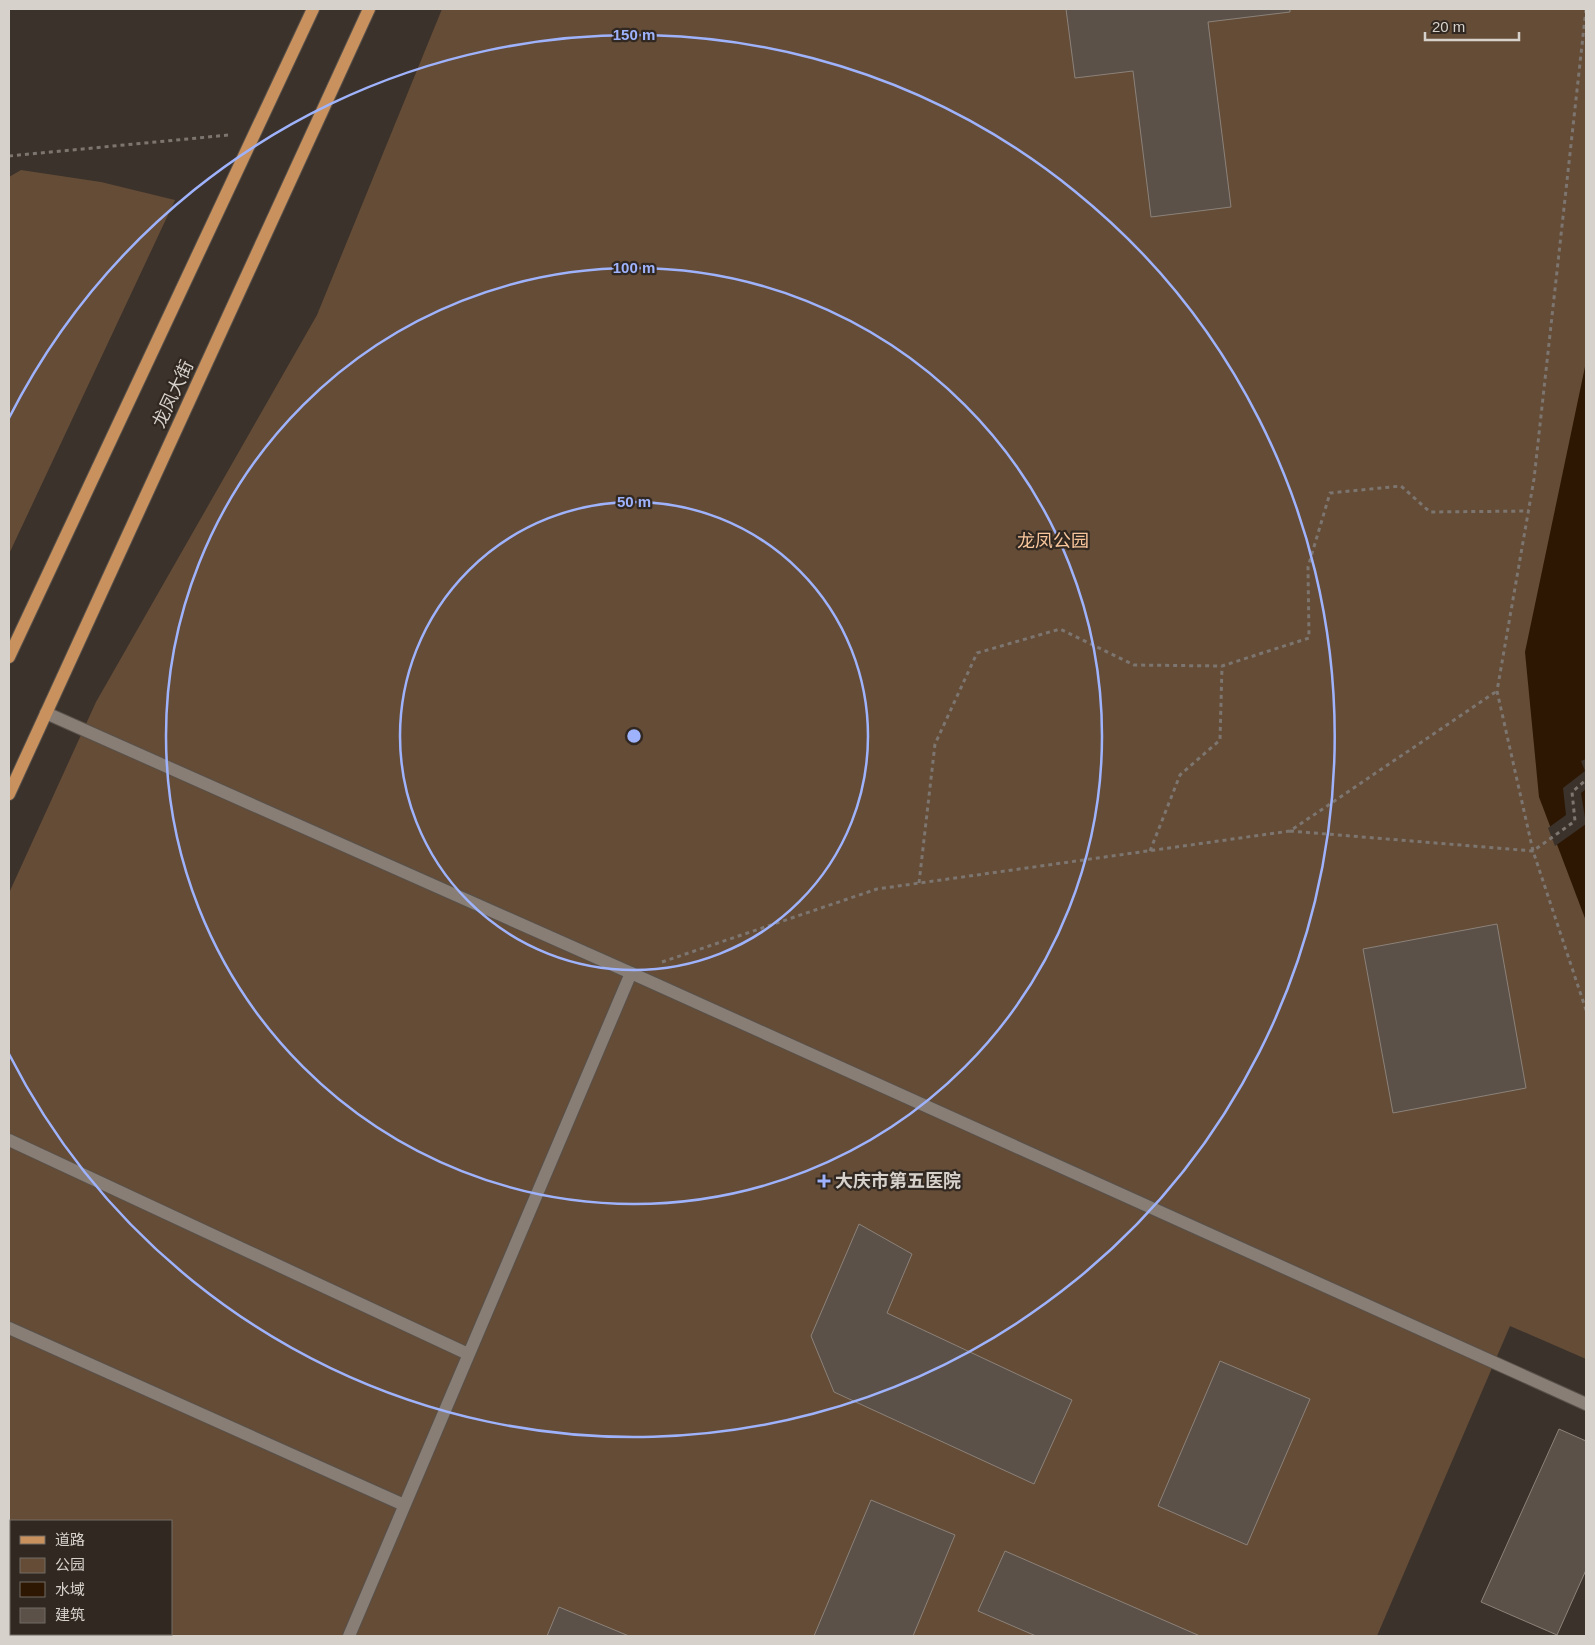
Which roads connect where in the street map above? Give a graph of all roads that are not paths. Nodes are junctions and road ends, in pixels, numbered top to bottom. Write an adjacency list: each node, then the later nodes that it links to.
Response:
1 (313, 9): 3 (main road, 龙凤大街)
2 (369, 9): 4 (main road, 龙凤大街)
3 (9, 657)
4 (46, 713): 5 (main road, 龙凤大街); 6 (street)
5 (9, 794)
6 (631, 973): 9 (street); 10 (street)
7 (9, 1140): 9 (street)
8 (9, 1328): 11 (street)
9 (468, 1354): 11 (street)
10 (1586, 1404)
11 (404, 1505): 12 (street)
12 (348, 1636)

